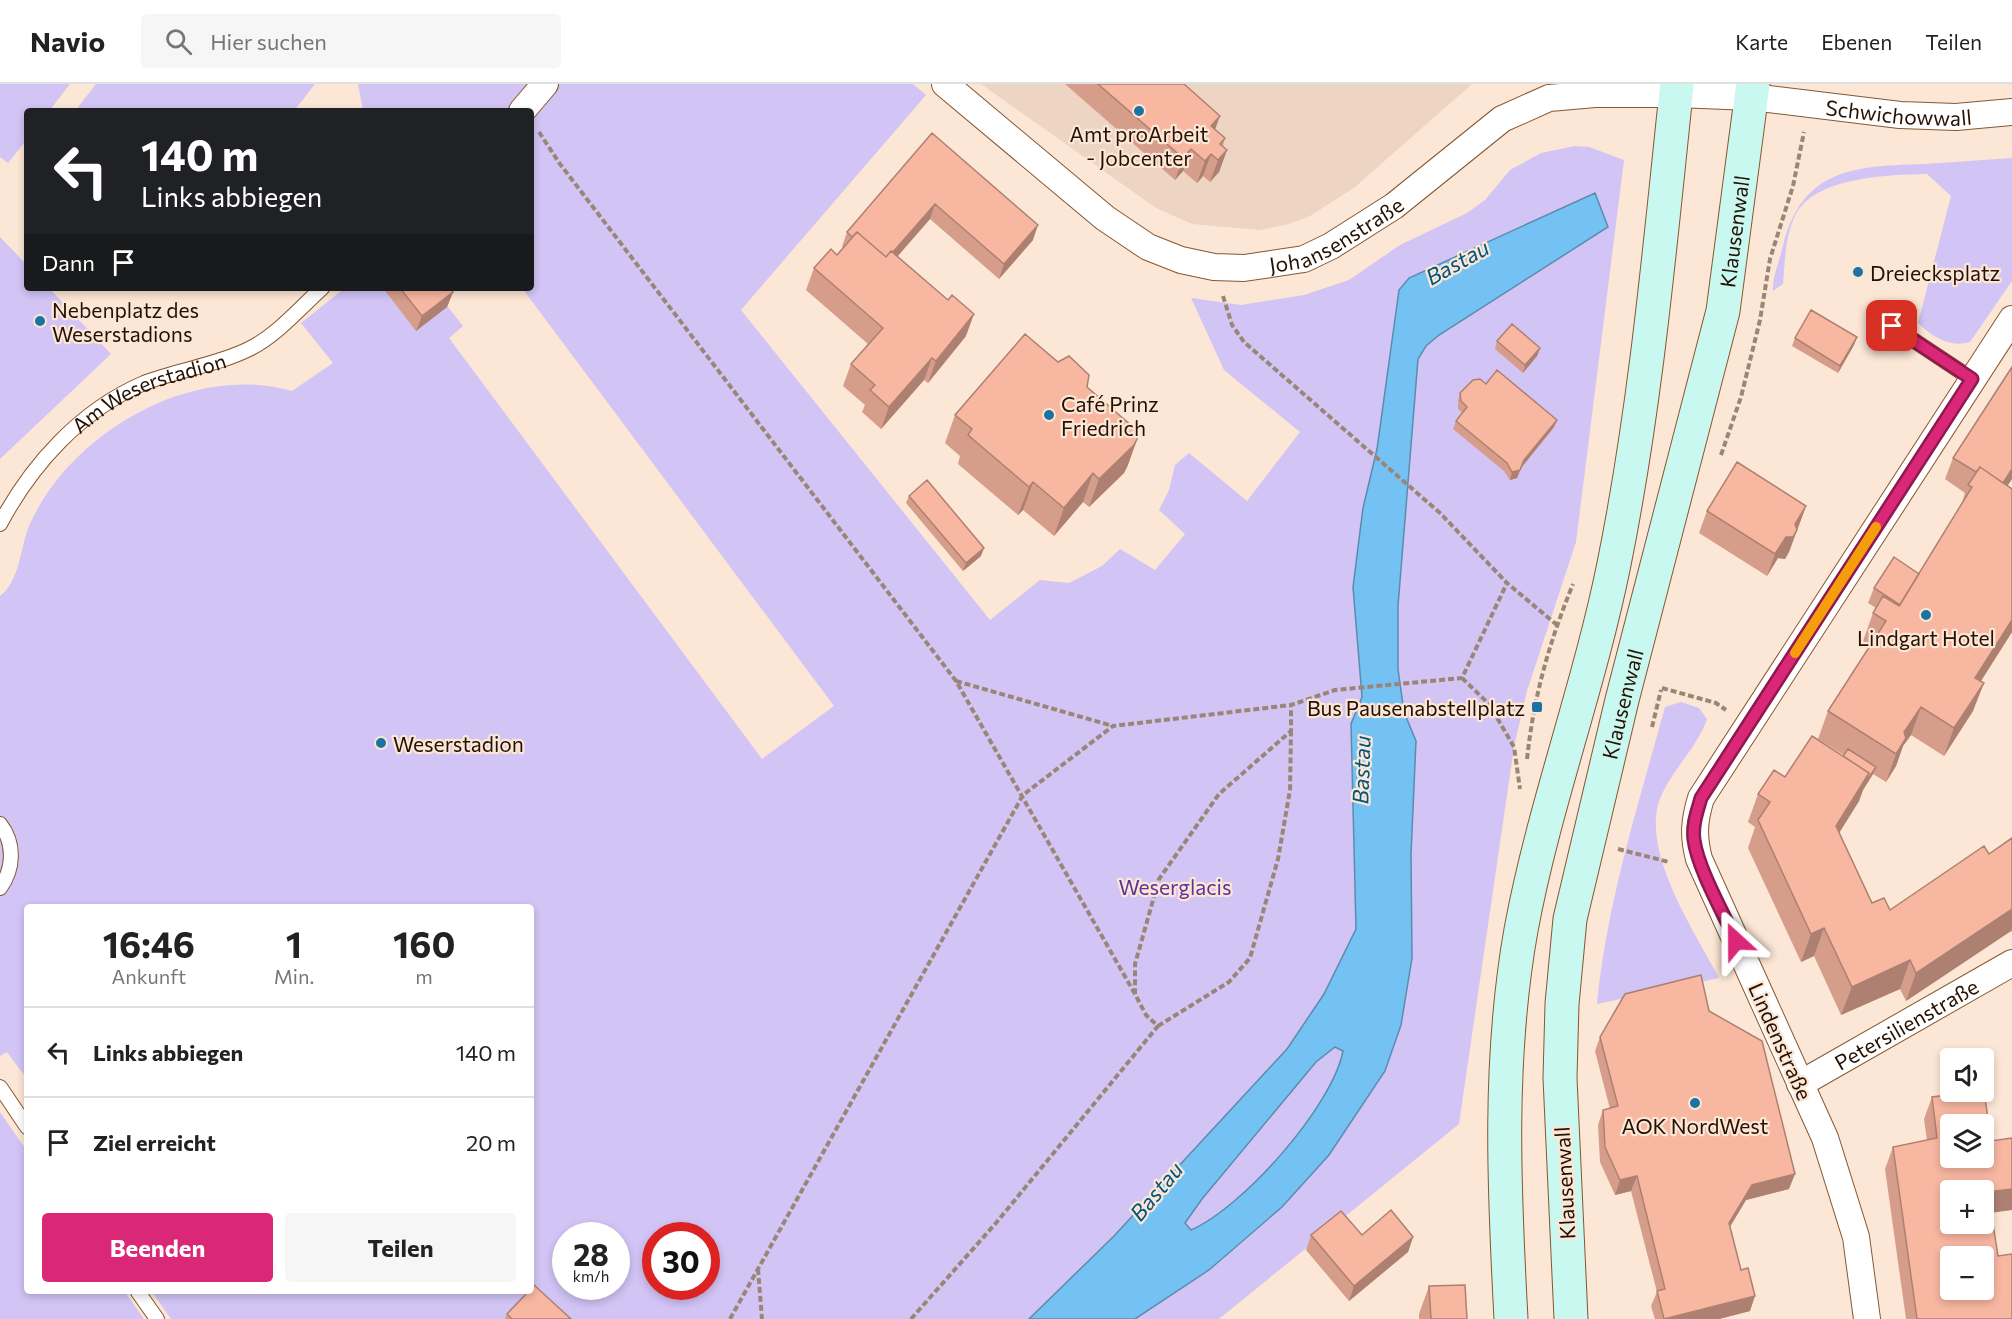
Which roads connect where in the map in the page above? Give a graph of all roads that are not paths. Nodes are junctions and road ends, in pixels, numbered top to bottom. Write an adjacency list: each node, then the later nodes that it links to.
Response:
1 (545, 84): 5 (street)
2 (945, 84): 3 (street, Johansenstraße)
3 (1676, 89): 4 (street, Johansenstraße); 20 (main road, Klausenwall)
4 (1753, 90): 6 (street, Schwichowwall); 21 (main road, Klausenwall)
5 (534, 108)
6 (2012, 112)
7 (319, 291): 11 (lane, Am Weserstadion)
8 (2012, 319): 10 (street, Lindenstraße)
9 (1892, 326): 10 (lane)
10 (1972, 379): 15 (street, Lindenstraße)
11 (0, 524)
12 (0, 824): 13 (lane)
13 (0, 888)
14 (2012, 963): 15 (street, Petersilienstraße)
15 (1800, 1084): 22 (street, Lindenstraße)
16 (0, 1087): 17 (lane)
17 (24, 1123)
18 (139, 1294): 19 (lane)
19 (157, 1319)
20 (1511, 1319)
21 (1571, 1319)
22 (1868, 1319)

